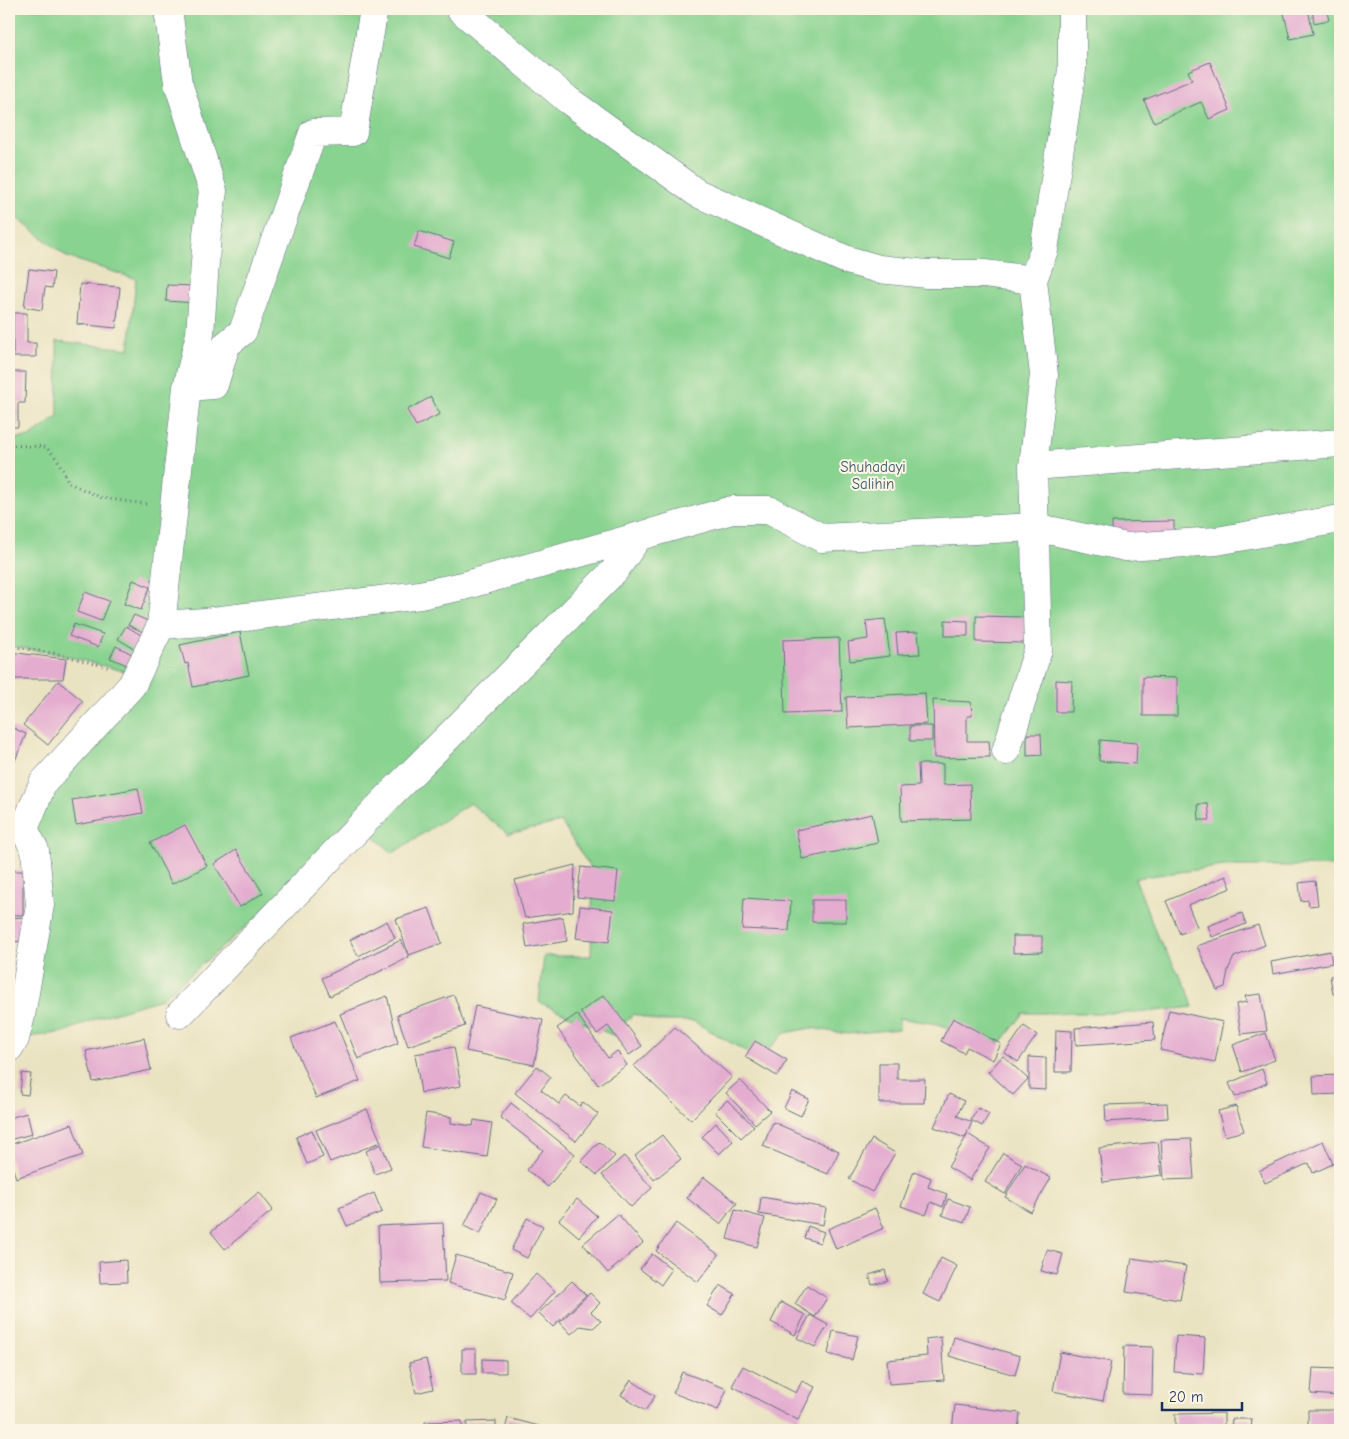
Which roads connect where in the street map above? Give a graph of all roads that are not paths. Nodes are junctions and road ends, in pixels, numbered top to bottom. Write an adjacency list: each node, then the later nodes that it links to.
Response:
1 (168, 9): 6 (street)
2 (374, 9): 6 (street)
3 (460, 9): 5 (street)
4 (1072, 9): 5 (street)
5 (1033, 280): 8 (street)
6 (187, 387): 12 (street)
7 (1340, 443): 8 (street)
8 (1033, 466): 10 (street)
9 (1340, 520): 10 (street)
10 (1035, 527): 11 (street); 13 (street)
11 (639, 536): 12 (street); 14 (street)
12 (161, 625): 15 (street)
13 (1006, 751)
14 (180, 1014)
15 (9, 1048)

